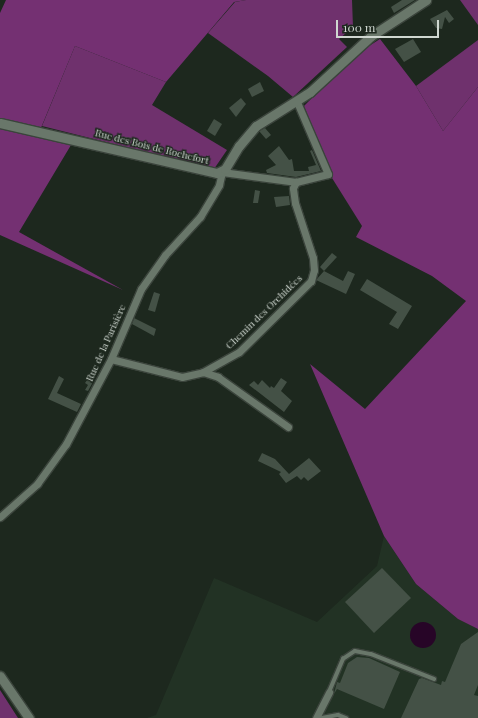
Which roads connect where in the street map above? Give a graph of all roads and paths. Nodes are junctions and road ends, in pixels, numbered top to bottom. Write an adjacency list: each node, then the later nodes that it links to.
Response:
1 (426, 0): 2 (street)
2 (297, 102): 4 (street); 5 (street)
3 (0, 123): 4 (street, Rue des Bois de Rochefort)
4 (222, 172): 5 (street); 6 (street, Rue de la Parisière)
5 (296, 182): 7 (street, Chemin des Orchidées)
6 (111, 359): 7 (street, Chemin des Orchidées); 9 (street, Rue de la Parisière)
7 (204, 372): 8 (street)
8 (288, 427)
9 (0, 517)
10 (0, 676): 13 (street)
11 (434, 679): 12 (lane)
12 (329, 692): 14 (street)
13 (29, 718)
14 (316, 718)
15 (322, 718): 16 (lane)
16 (346, 718)

